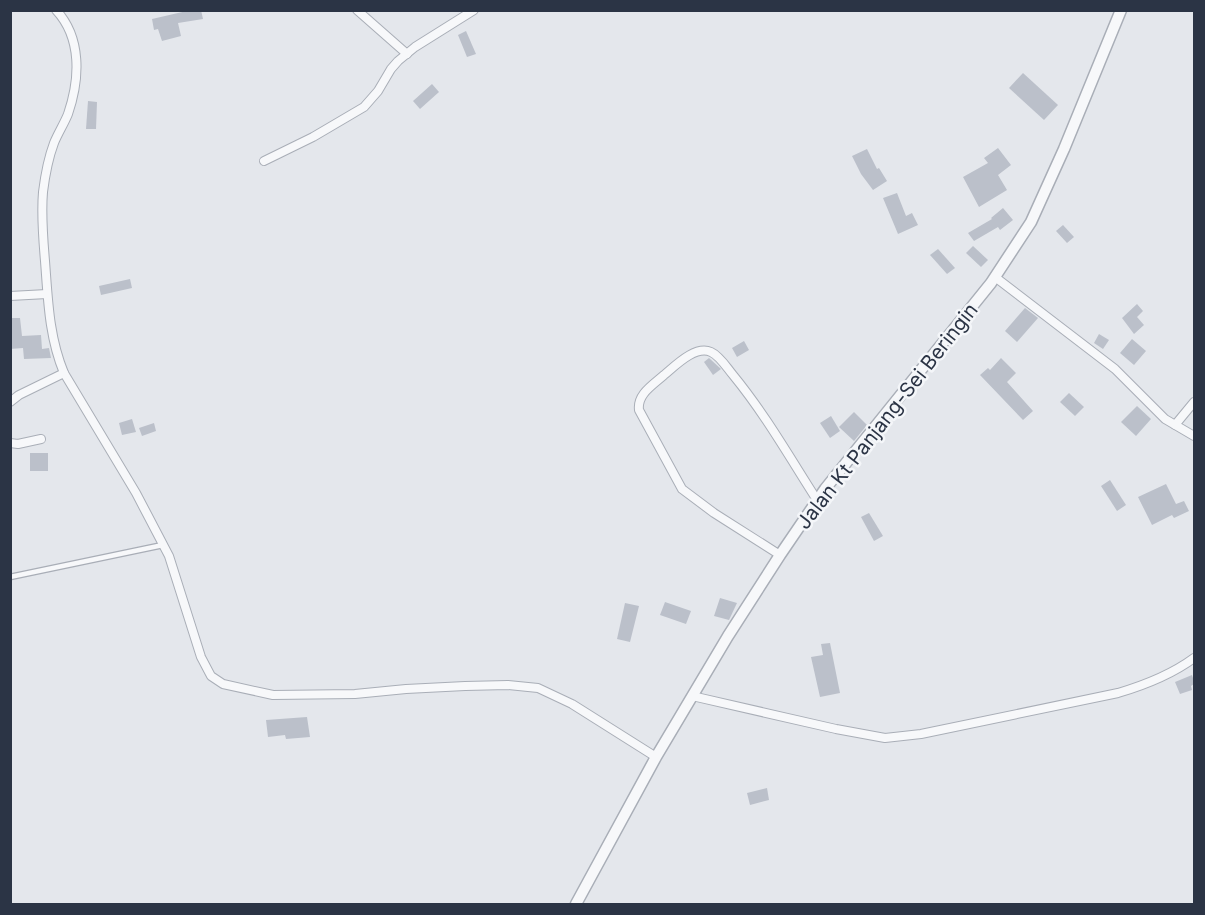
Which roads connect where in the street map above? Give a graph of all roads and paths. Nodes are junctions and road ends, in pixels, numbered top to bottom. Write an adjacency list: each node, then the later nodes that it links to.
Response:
1 (56, 10): 8 (street)
2 (357, 10): 5 (street)
3 (474, 10): 5 (street)
4 (1121, 10): 7 (street, Jalan Kt Panjang-Sei Beringin)
5 (407, 54): 6 (street)
6 (264, 161)
7 (995, 278): 13 (street); 17 (street, Jalan Kt Panjang-Sei Beringin)
8 (47, 294): 9 (street); 10 (street)
9 (10, 296)
10 (64, 374): 11 (street); 18 (street)
11 (10, 402)
12 (1194, 402): 13 (street)
13 (1174, 425): 14 (street)
14 (1194, 436)
15 (40, 439): 16 (street)
16 (10, 443)
17 (817, 500): 19 (street, Jalan Kt Panjang-Sei Beringin); 19 (street)
18 (163, 545): 20 (lane); 23 (street)
19 (780, 555): 22 (street, Jalan Kt Panjang-Sei Beringin)
20 (10, 576)
21 (1194, 658): 22 (street)
22 (692, 696): 23 (street, Jalan Kt Panjang-Sei Beringin)
23 (656, 757): 24 (street, Jalan Kt Panjang-Sei Beringin)
24 (576, 904)

